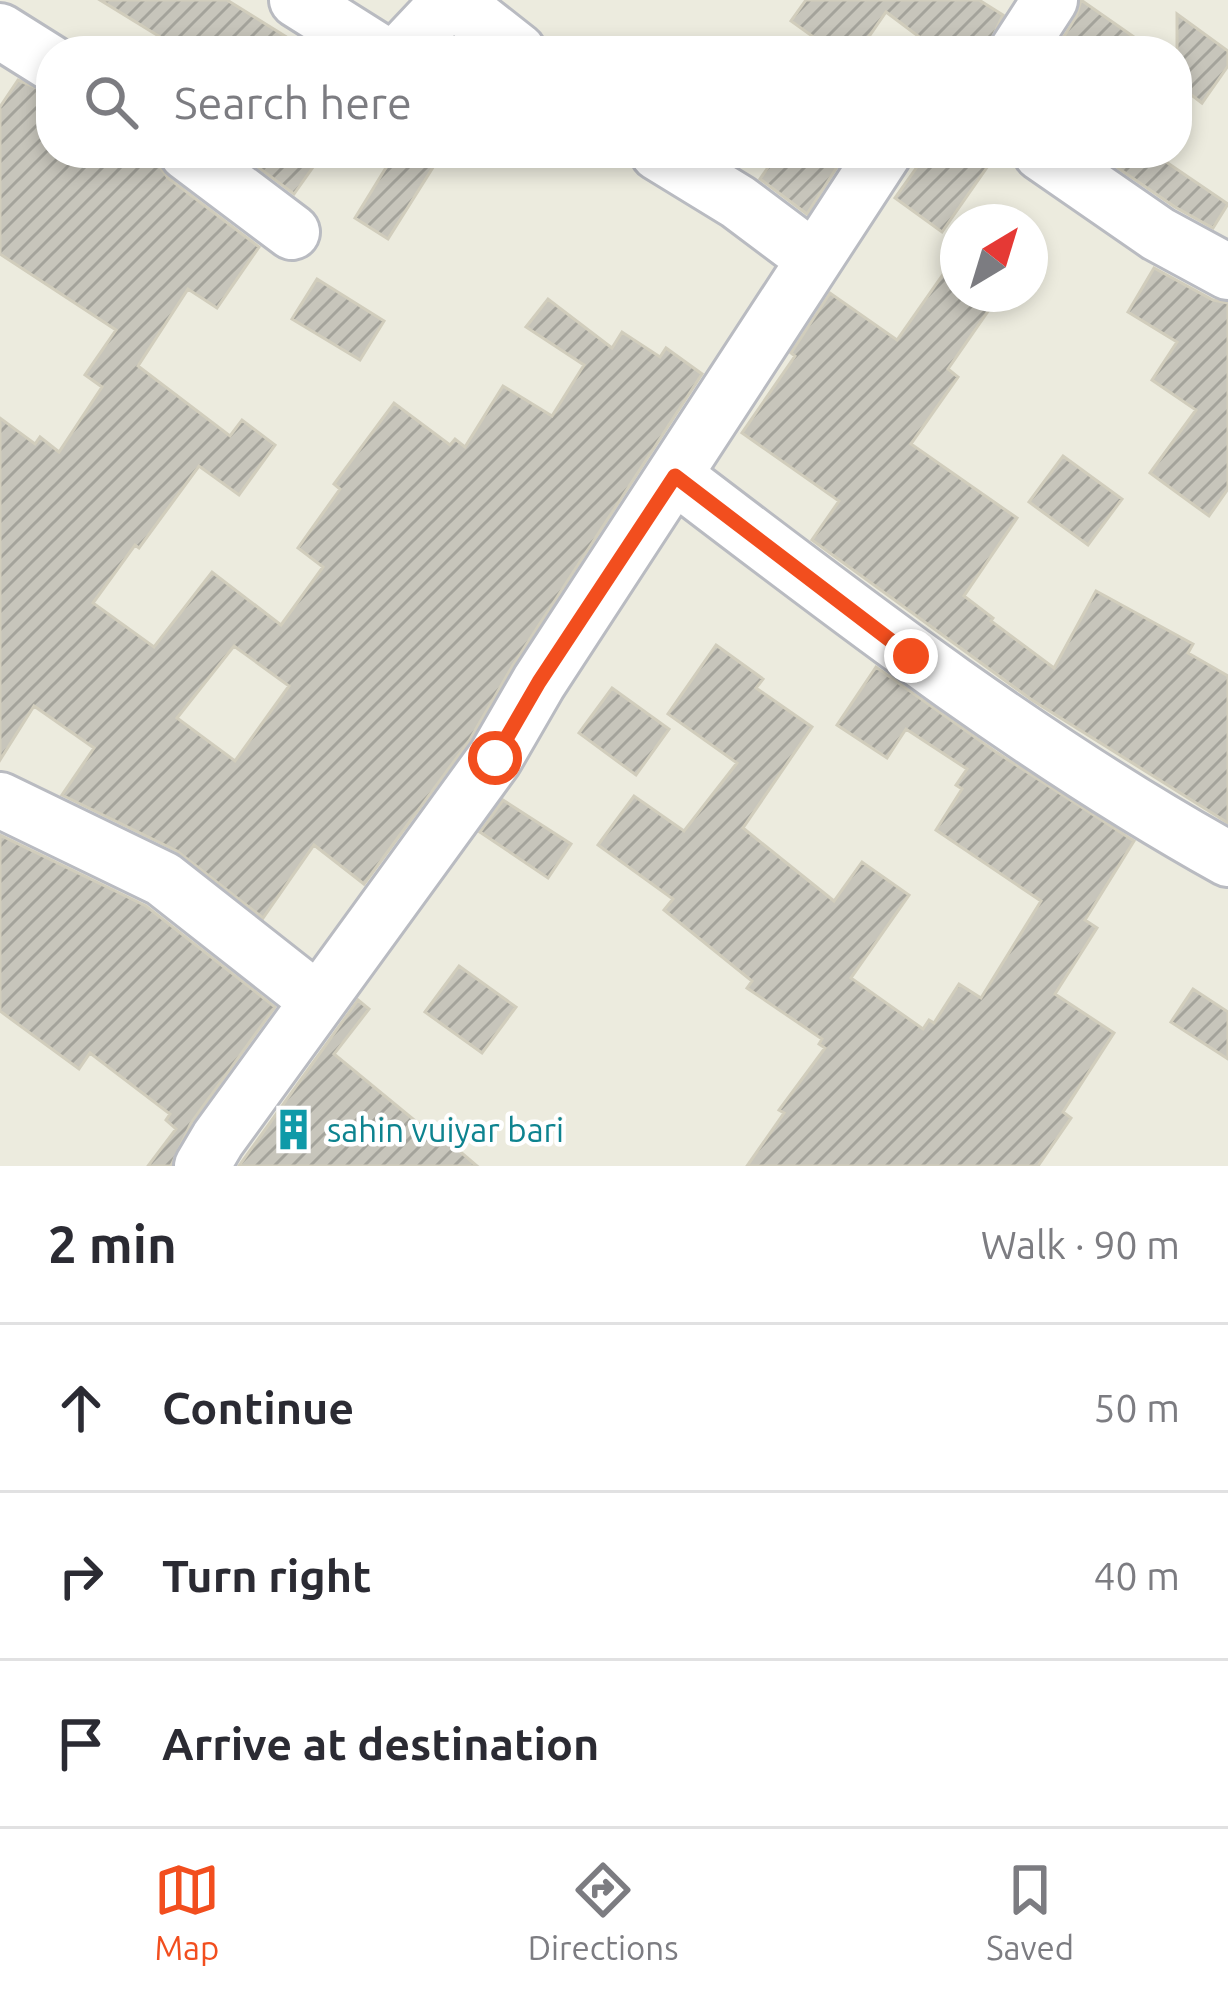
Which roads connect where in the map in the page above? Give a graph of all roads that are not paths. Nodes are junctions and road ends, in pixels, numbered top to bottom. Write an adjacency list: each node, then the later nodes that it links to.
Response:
1 (297, 0): 5 (street)
2 (451, 0): 6 (street); 7 (street)
3 (1050, 0): 8 (street)
4 (0, 32): 9 (street)
5 (354, 36)
6 (416, 36)
7 (498, 36)
8 (1027, 36)
9 (36, 54)
10 (207, 168): 14 (street)
11 (682, 168): 15 (street)
12 (874, 168): 15 (street)
13 (1062, 168): 16 (street)
14 (292, 232)
15 (814, 259): 17 (street)
16 (1228, 272)
17 (675, 476): 19 (street); 20 (street)
18 (0, 800): 20 (street)
19 (1228, 859)
20 (318, 1000): 21 (street)
21 (223, 1157)

